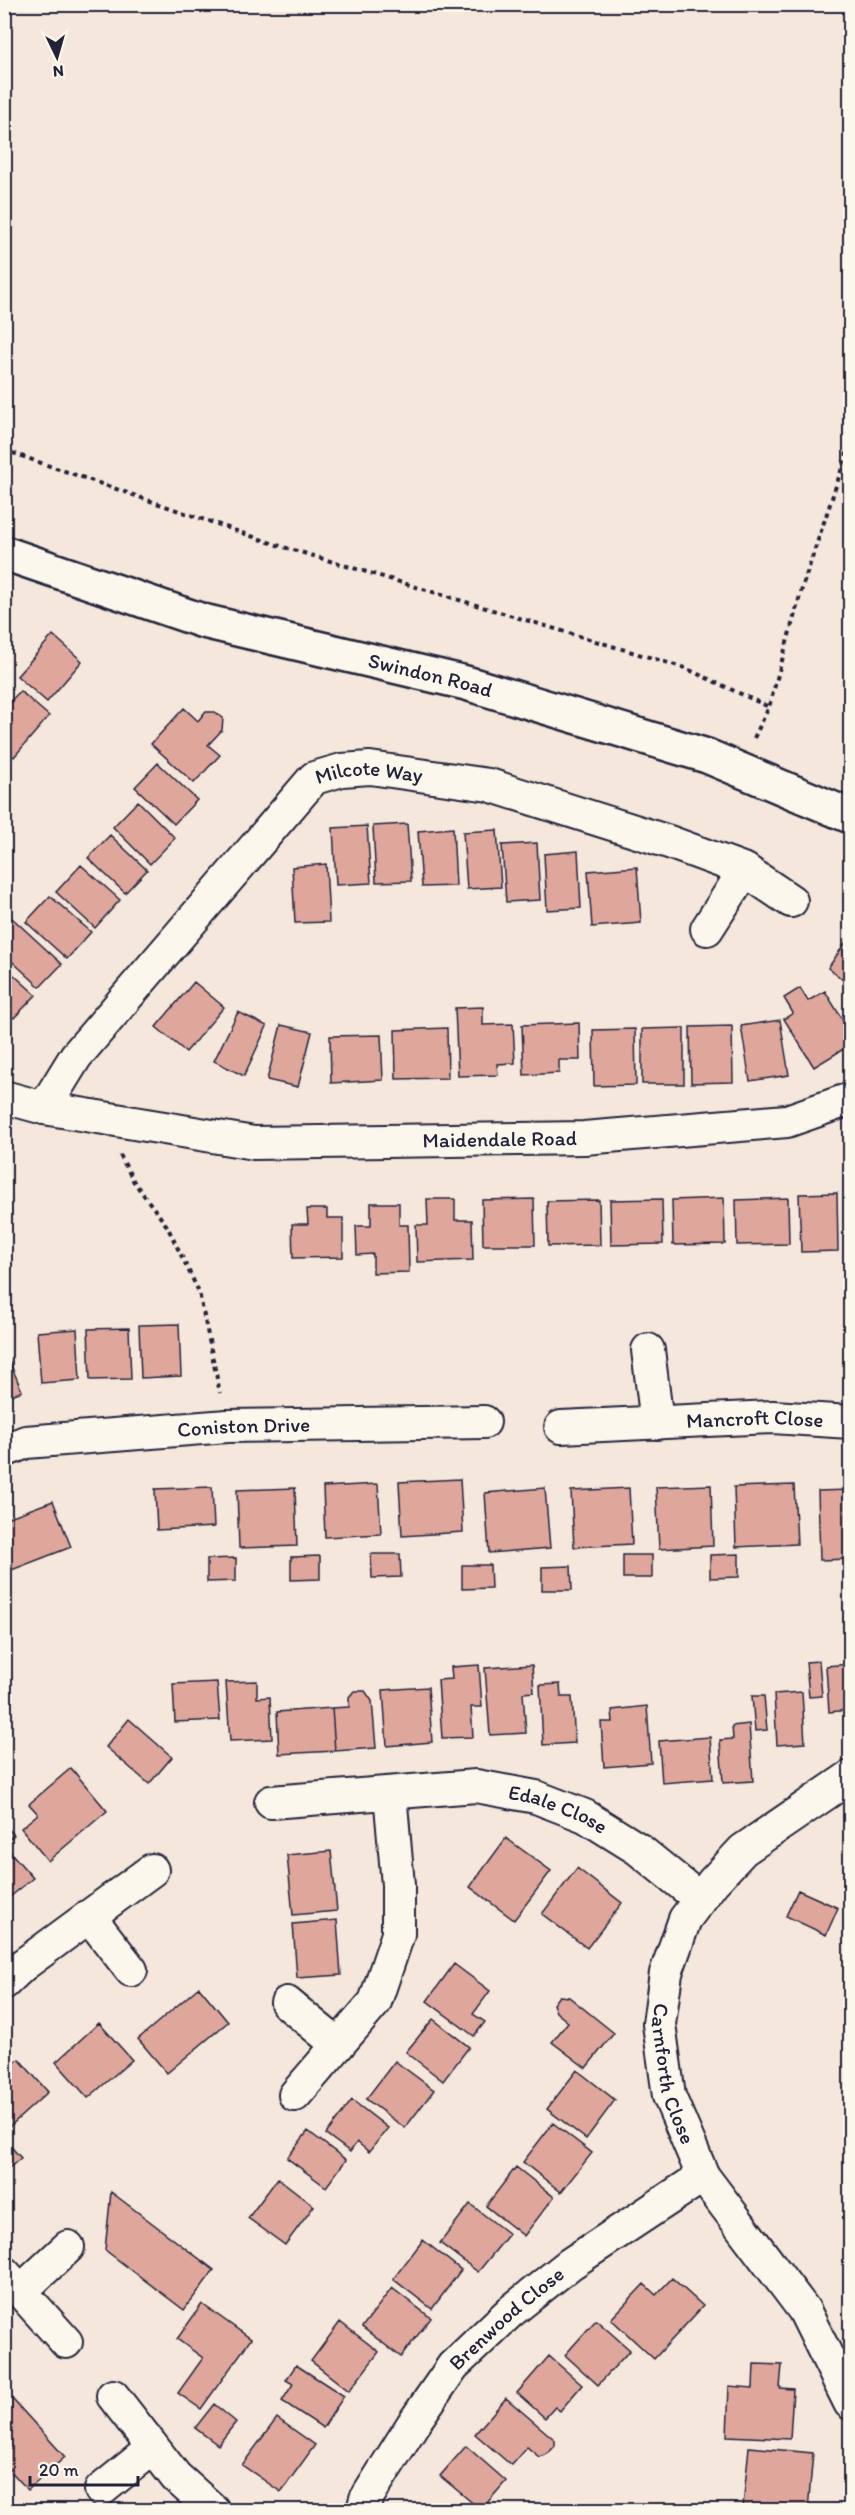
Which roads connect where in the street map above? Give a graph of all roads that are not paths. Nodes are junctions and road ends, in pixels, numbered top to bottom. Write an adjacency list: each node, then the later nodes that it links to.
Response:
1 (4, 553): 2 (main road, Swindon Road)
2 (850, 816)
3 (745, 870): 4 (street, Milcote Way); 5 (street); 8 (street, Milcote Way)
4 (791, 901)
5 (707, 928)
6 (4, 1097): 8 (street, Maidendale Road)
7 (850, 1099): 8 (street, Maidendale Road)
8 (44, 1108)
9 (648, 1350): 12 (street, Mancroft Close)
10 (484, 1422): 14 (street, Coniston Drive)
11 (850, 1422): 12 (street, Mancroft Close)
12 (657, 1423): 13 (street, Mancroft Close)
13 (561, 1427)
14 (4, 1451)
15 (850, 1778): 19 (street, Carnforth Close)
16 (390, 1793): 17 (street, Edale Close); 19 (street, Edale Close); 24 (street)
17 (271, 1802)
18 (152, 1870): 20 (street)
19 (700, 1899): 26 (street, Carnforth Close)
20 (89, 1916): 21 (street); 22 (street)
21 (132, 1970)
22 (4, 1983)
23 (287, 2003): 24 (street)
24 (338, 2045): 25 (street)
25 (295, 2095)
26 (703, 2176): 31 (street, Carnforth Close); 35 (street, Brenwood Close)
27 (68, 2247): 28 (street)
28 (13, 2282): 29 (street)
29 (66, 2342)
30 (112, 2396): 32 (street)
31 (850, 2403)
32 (153, 2448): 33 (street); 34 (street)
33 (101, 2490)
34 (213, 2511)
35 (363, 2511)

